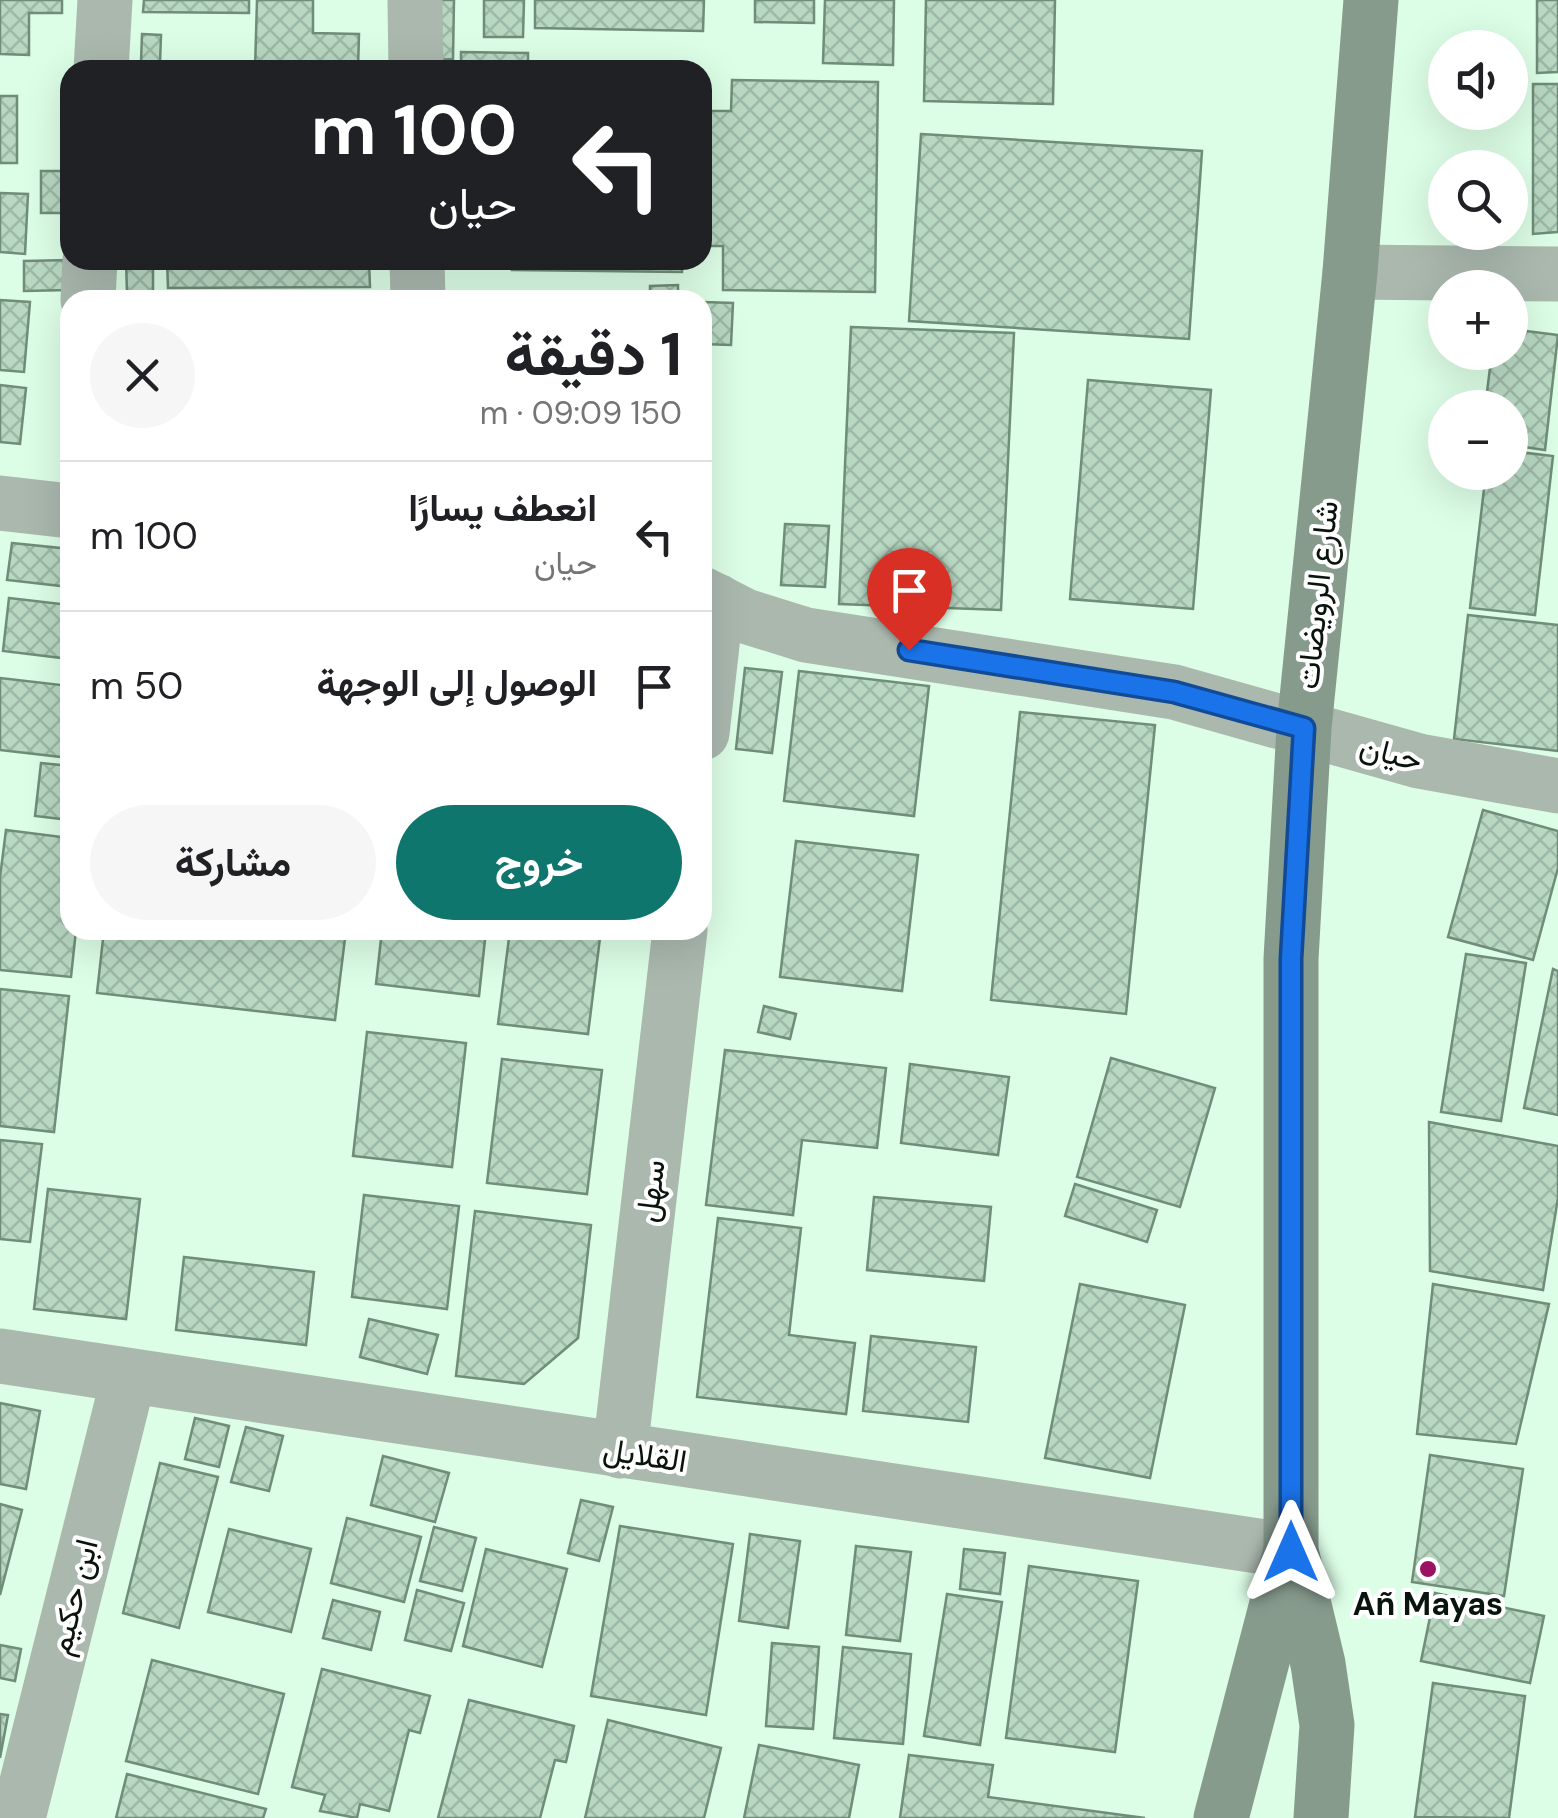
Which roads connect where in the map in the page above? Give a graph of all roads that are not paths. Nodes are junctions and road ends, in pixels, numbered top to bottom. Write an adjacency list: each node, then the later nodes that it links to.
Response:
1 (104, 0): 4 (street)
2 (416, 0): 5 (street)
3 (1372, 0): 6 (street, شارع الرويضات)
4 (101, 60)
5 (416, 60)
6 (1350, 272): 7 (street); 11 (street, شارع الرويضات)
7 (1558, 274)
8 (0, 503): 9 (street)
9 (60, 510)
10 (712, 599): 11 (street, حيان)
11 (1304, 728): 12 (street, حيان); 17 (street, شارع الرويضات)
12 (1558, 786)
13 (679, 940): 16 (street, سهل)
14 (0, 1356): 15 (street, القلايل)
15 (129, 1376): 16 (street, القلايل); 18 (street, ابن حكيم)
16 (620, 1451): 17 (street, القلايل)
17 (1291, 1552): 19 (street, شارع الرويضات); 20 (street, شارع الرويضات)
18 (18, 1818)
19 (1221, 1818)
20 (1321, 1818)

